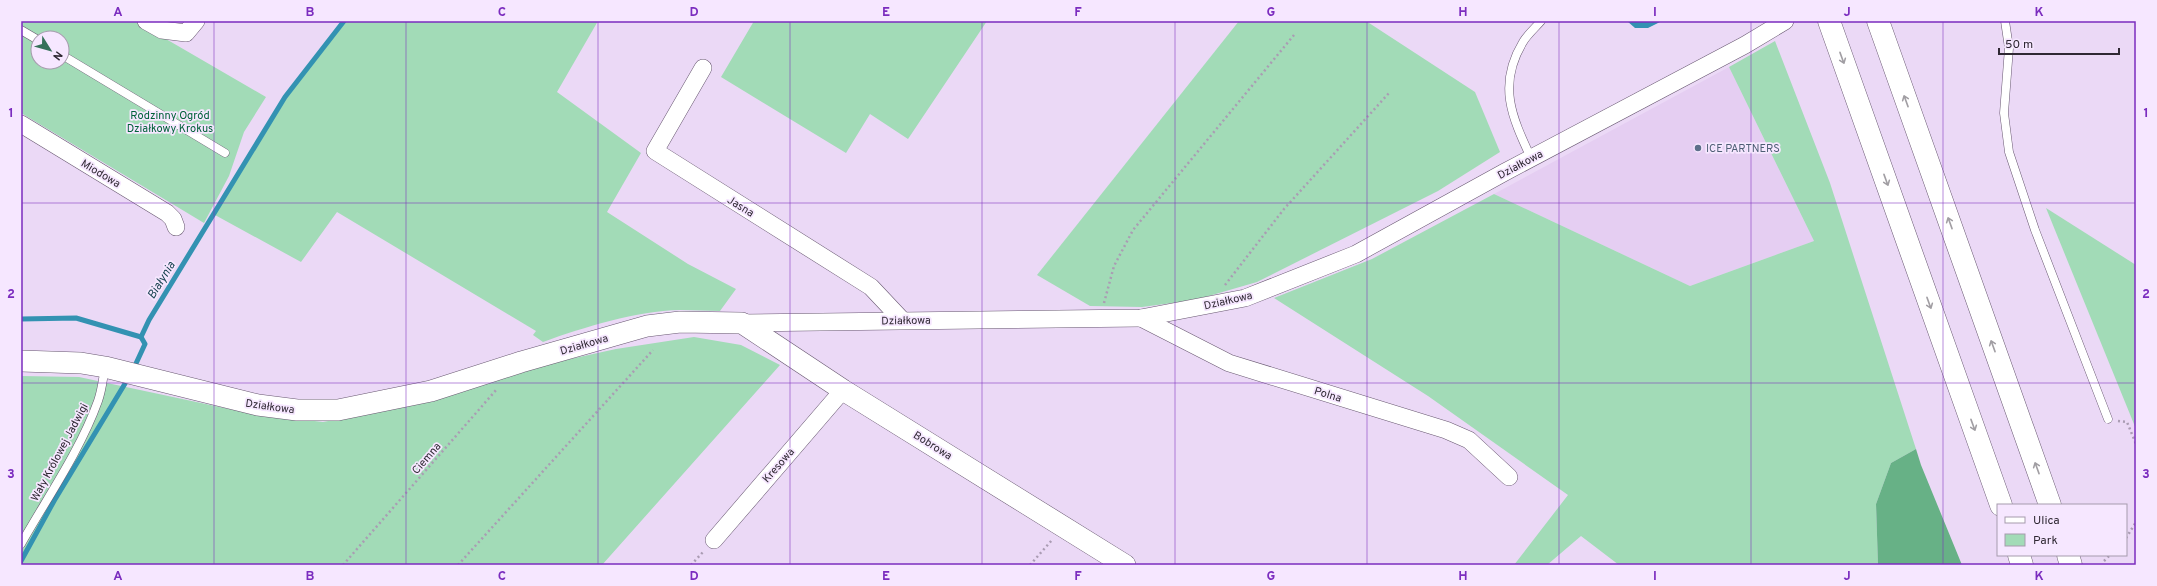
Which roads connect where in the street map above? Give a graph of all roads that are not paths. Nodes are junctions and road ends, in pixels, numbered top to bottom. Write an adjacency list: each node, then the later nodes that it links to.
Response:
1 (146, 21): 2 (street)
2 (196, 21)
3 (1540, 21): 14 (lane)
4 (1785, 21): 14 (street, Działkowa)
5 (1829, 21): 24 (highway, one-way to 24)
6 (1878, 21): 25 (highway, one-way to 6)
7 (2005, 21): 22 (lane)
8 (21, 30): 9 (lane)
9 (30, 35)
10 (70, 59): 13 (lane)
11 (703, 68): 17 (street, Jasna)
12 (21, 124): 15 (street, Miodowa)
13 (225, 153)
14 (1531, 158): 16 (street, Działkowa)
15 (176, 227)
16 (1141, 318): 17 (street, Działkowa); 23 (street, Polna)
17 (902, 320): 18 (street, Działkowa)
18 (742, 323): 20 (street, Działkowa); 21 (street, Bobrowa)
19 (21, 361): 20 (street, Działkowa)
20 (123, 371): 27 (lane, Wały Królowej Jadwigi)
21 (843, 390): 26 (street, Kresowa); 28 (street, Bobrowa)
22 (2108, 419)
23 (1509, 477)
24 (2001, 504)
25 (2050, 504)
26 (714, 540)
27 (21, 544)
28 (1125, 565)

